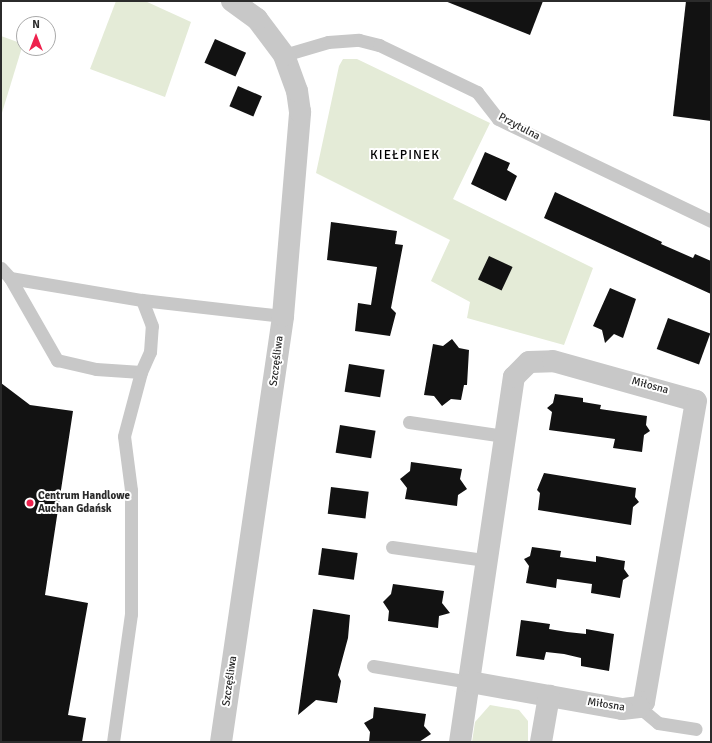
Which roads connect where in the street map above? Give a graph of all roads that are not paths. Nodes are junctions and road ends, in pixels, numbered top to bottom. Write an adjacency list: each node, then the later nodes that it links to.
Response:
1 (232, 1): 2 (street, Szczęśliwa)
2 (284, 55): 3 (lane, Przytulna); 7 (street, Szczęśliwa)
3 (711, 221)
4 (1, 268): 5 (lane)
5 (10, 278): 6 (lane); 8 (lane)
6 (142, 300): 7 (lane); 8 (lane)
7 (283, 316): 19 (street, Szczęśliwa)
8 (141, 372): 18 (lane)
9 (409, 422): 10 (lane)
10 (504, 436): 12 (street, Miłosna); 16 (street, Miłosna)
11 (392, 547): 12 (lane)
12 (485, 560): 14 (street, Miłosna)
13 (373, 666): 14 (lane)
14 (470, 682): 15 (street, Miłosna); 20 (street, Miłosna)
15 (549, 696): 16 (street, Miłosna); 21 (street)
16 (639, 707): 17 (lane)
17 (696, 729)
18 (113, 742)
19 (221, 742)
20 (460, 742)
21 (541, 742)

